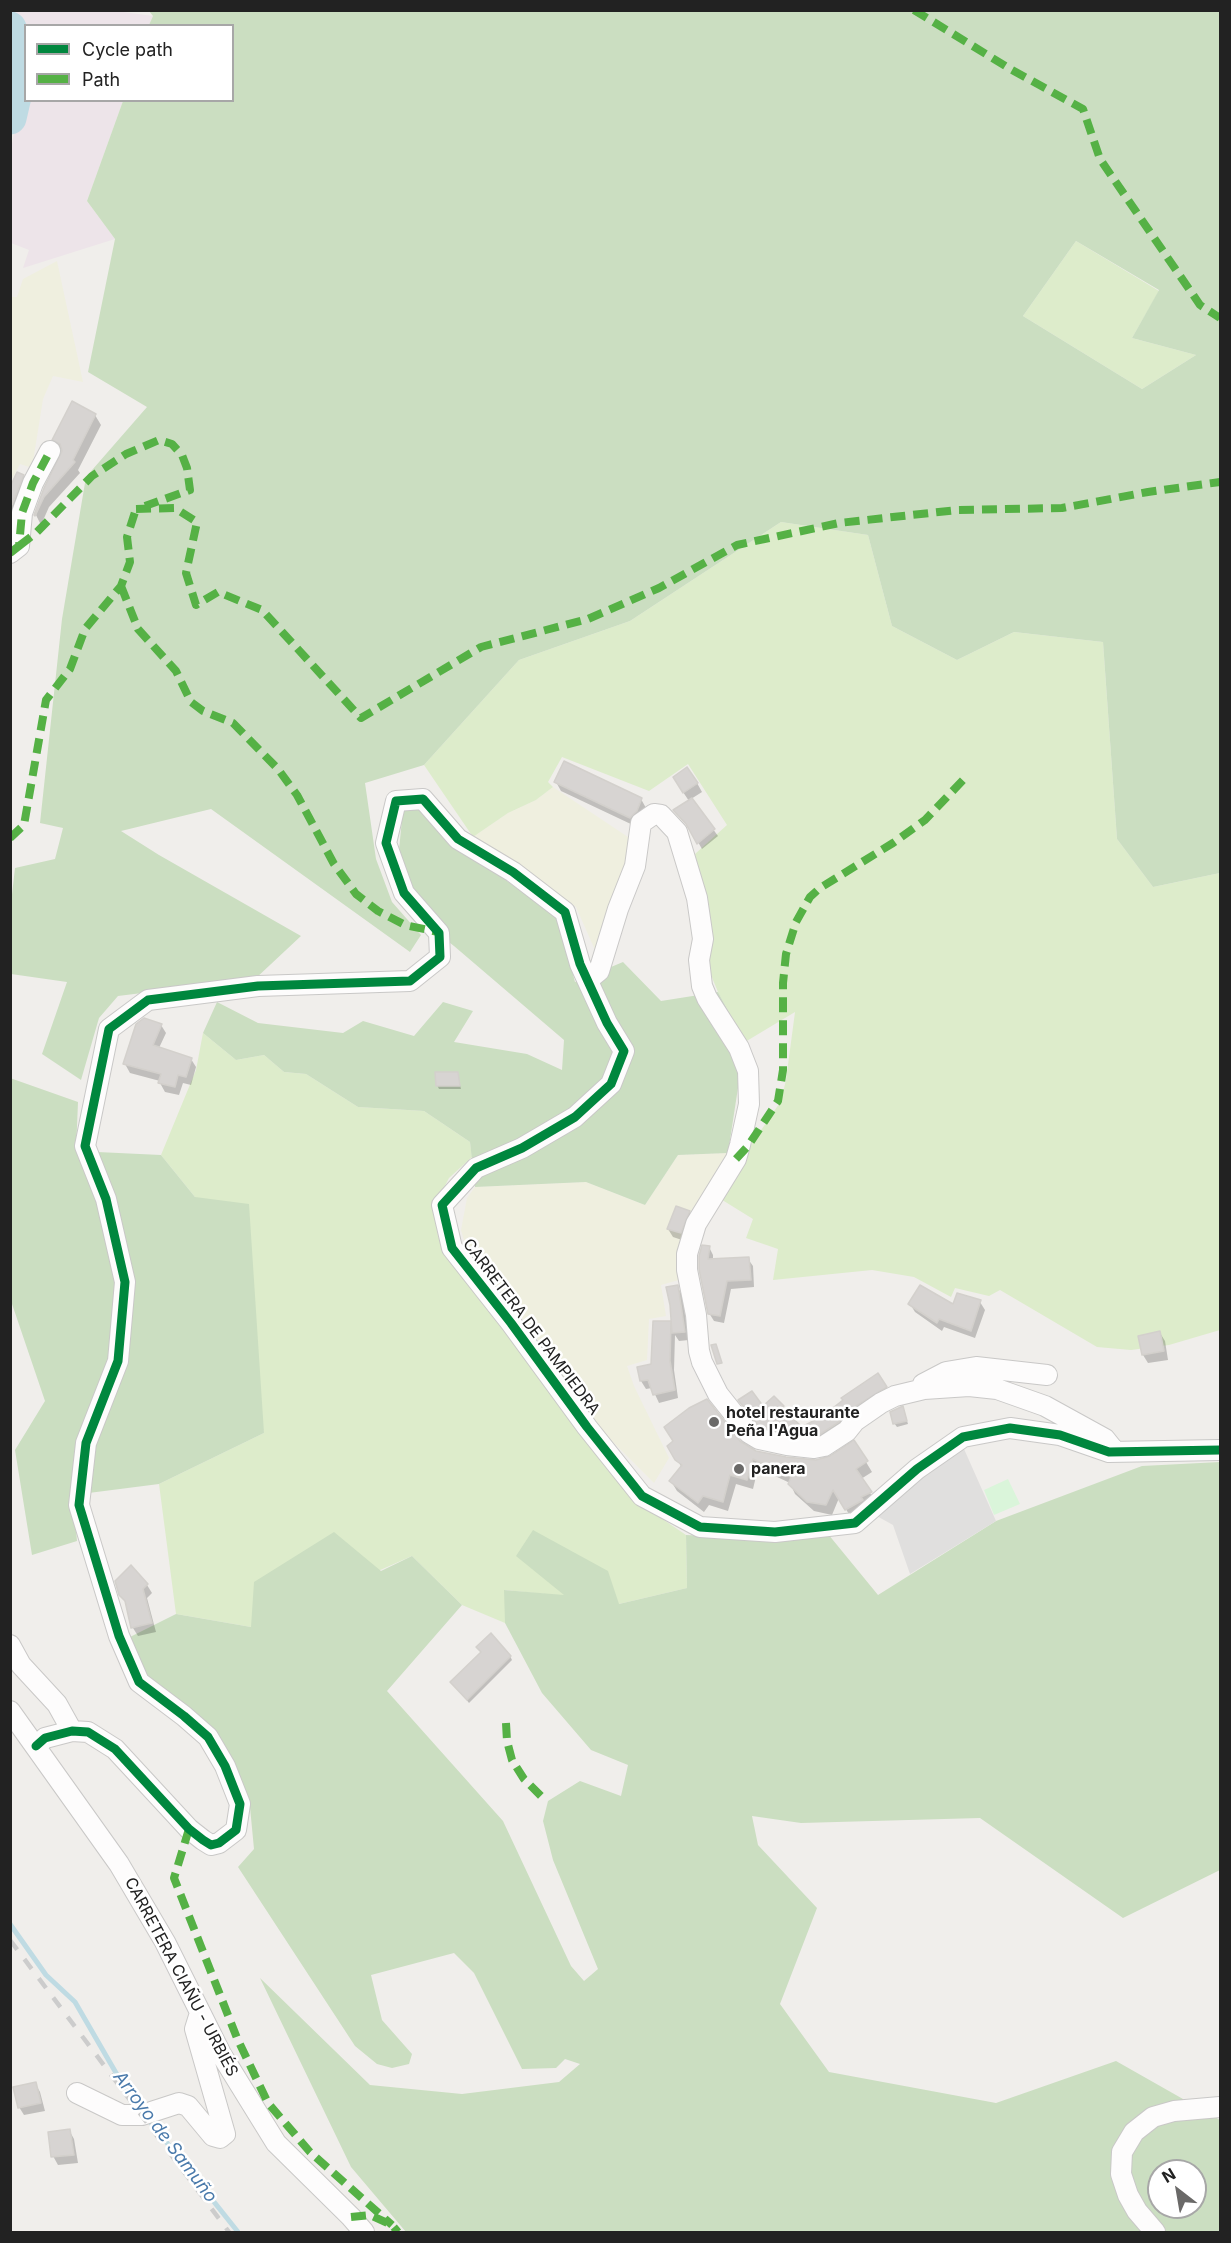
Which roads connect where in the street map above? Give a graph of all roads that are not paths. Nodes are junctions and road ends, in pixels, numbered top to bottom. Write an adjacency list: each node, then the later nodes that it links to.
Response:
1 (51, 450): 2 (street)
2 (10, 553)
3 (588, 980): 5 (street); 7 (street, CARRETERA DE PAMPIEDRA); 10 (street, CARRETERA DE PAMPIEDRA)
4 (1047, 1376): 5 (street)
5 (913, 1391): 7 (street)
6 (1221, 1450): 7 (street, CARRETERA DE PAMPIEDRA)
7 (1117, 1452)
8 (10, 1645): 10 (street)
9 (10, 1711): 11 (street, CARRETERA CIAÑU - URBIÉS)
10 (72, 1731): 11 (street)
11 (36, 1746): 12 (street, CARRETERA CIAÑU - URBIÉS)
12 (200, 2013): 13 (street); 15 (street, CARRETERA CIAÑU - URBIÉS)
13 (77, 2092)
14 (1221, 2107): 16 (street)
15 (364, 2232)
16 (1155, 2232)

